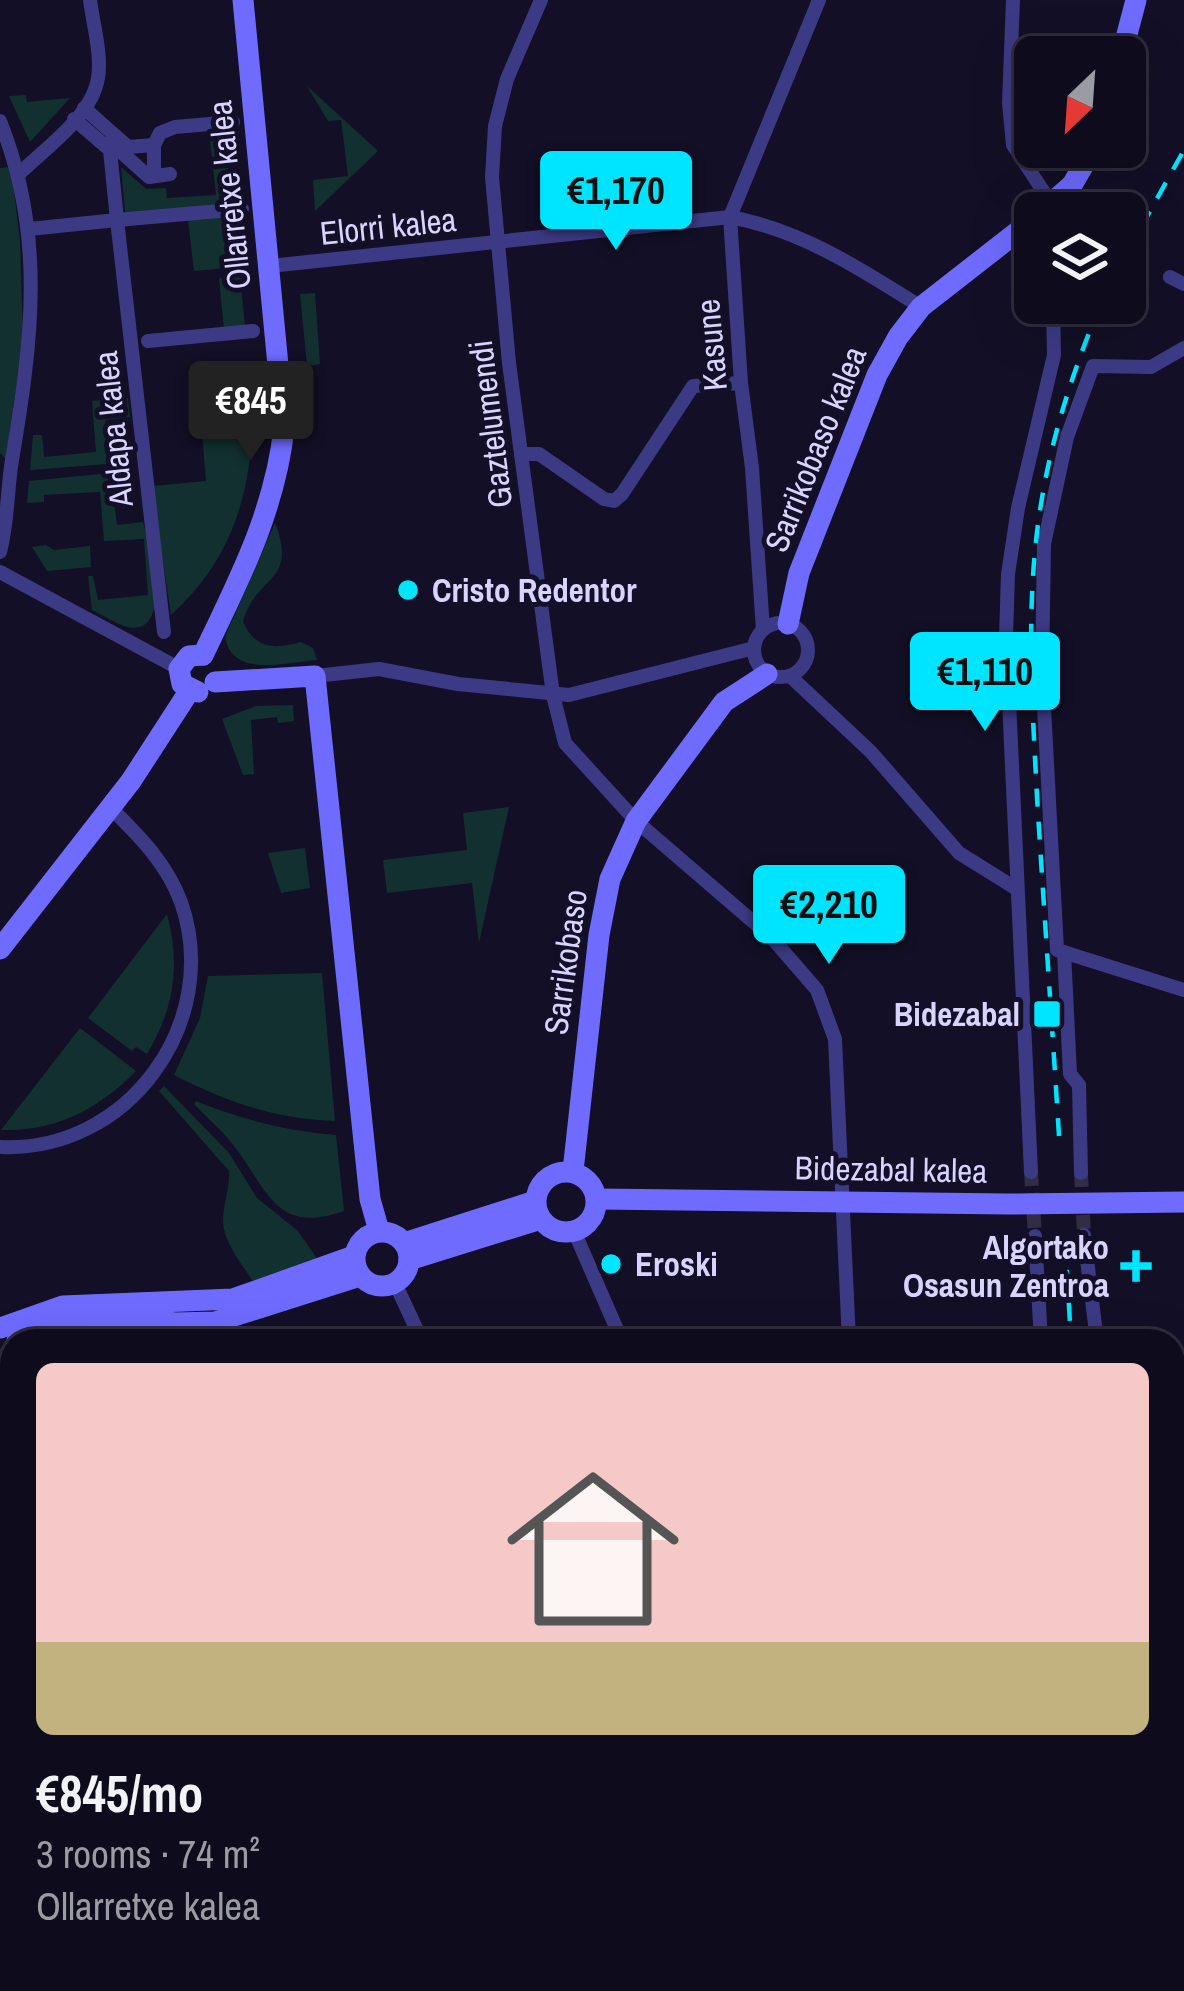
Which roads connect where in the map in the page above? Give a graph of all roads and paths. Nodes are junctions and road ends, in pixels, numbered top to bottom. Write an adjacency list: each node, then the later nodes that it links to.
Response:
1 (90, 0): 8 (street)
2 (243, 0): 20 (street, Ollarretxe kalea)
3 (541, 0): 19 (street, Gaztelumendi)
4 (819, 0): 15 (street, Kasune)
5 (1013, 0): 13 (street)
6 (1136, 0): 7 (street)
7 (1127, 36)
8 (79, 114): 11 (street); 11 (street); 12 (street); 16 (street, Aldapa kalea)
9 (0, 121): 12 (street)
10 (233, 122): 11 (street)
11 (154, 145)
12 (11, 172): 17 (street)
13 (1035, 192)
14 (242, 209): 16 (street)
15 (730, 217): 19 (street, Elorri kalea); 21 (street, Elorri kalea); 26 (street, Kasune)
16 (117, 220): 17 (street); 33 (street, Aldapa kalea)
17 (29, 229): 28 (street)
18 (1014, 235): 21 (street, Sarrikobaso kalea)
19 (496, 241): 20 (street, Elorri kalea); 27 (street, Gaztelumendi)
20 (270, 266): 35 (street, Ollarretxe kalea)
21 (921, 307): 31 (street, Sarrikobaso kalea)
22 (1053, 324): 44 (street)
23 (253, 331): 24 (street, Aldapa kalea)
24 (148, 341)
25 (1184, 348): 46 (street)
26 (741, 383): 27 (street); 32 (street, Kasune)
27 (521, 454): 41 (street, Gaztelumendi)
28 (6, 455): 29 (street)
29 (0, 552)
30 (0, 572): 40 (street)
31 (788, 625): 32 (street); 38 (street)
32 (763, 630): 34 (street)
33 (164, 632)
34 (754, 647): 36 (street); 41 (street)
35 (203, 655): 39 (street); 40 (street)
36 (767, 674): 38 (street); 43 (street, Sarrikobaso)
37 (315, 676): 39 (street); 41 (street); 56 (street)
38 (790, 676): 44 (street)
39 (215, 682): 40 (street)
40 (184, 688): 42 (street)
41 (553, 695): 43 (street, Gaztelumendi)
42 (110, 807): 45 (street); 48 (street)
43 (636, 821): 49 (street, Sarrikobaso); 53 (street, Gaztelumendi)
44 (1018, 889): 50 (street)
45 (0, 949)
46 (1060, 951): 47 (street); 51 (street)
47 (1184, 990)
48 (0, 1147)
49 (573, 1172): 52 (street); 55 (street)
50 (1031, 1172)
51 (1081, 1174)
52 (597, 1199): 53 (street, Bidezabal kalea); 57 (street)
53 (845, 1202): 54 (street, Bidezabal kalea); 69 (street, Gaztelumendi)
54 (1184, 1202)
55 (538, 1210): 57 (street); 60 (street)
56 (379, 1231): 60 (street); 61 (street)
57 (574, 1231): 68 (street)
58 (1084, 1235): 71 (street)
59 (1035, 1236): 70 (street)
60 (407, 1251): 62 (street)
61 (357, 1266): 62 (street); 63 (street); 66 (street)
62 (394, 1283): 67 (street)
63 (0, 1328)
64 (45, 1329): 65 (street)
65 (209, 1329)
66 (224, 1329)
67 (416, 1329)
68 (617, 1329)
69 (849, 1329)
70 (1040, 1329)
71 (1098, 1329)

